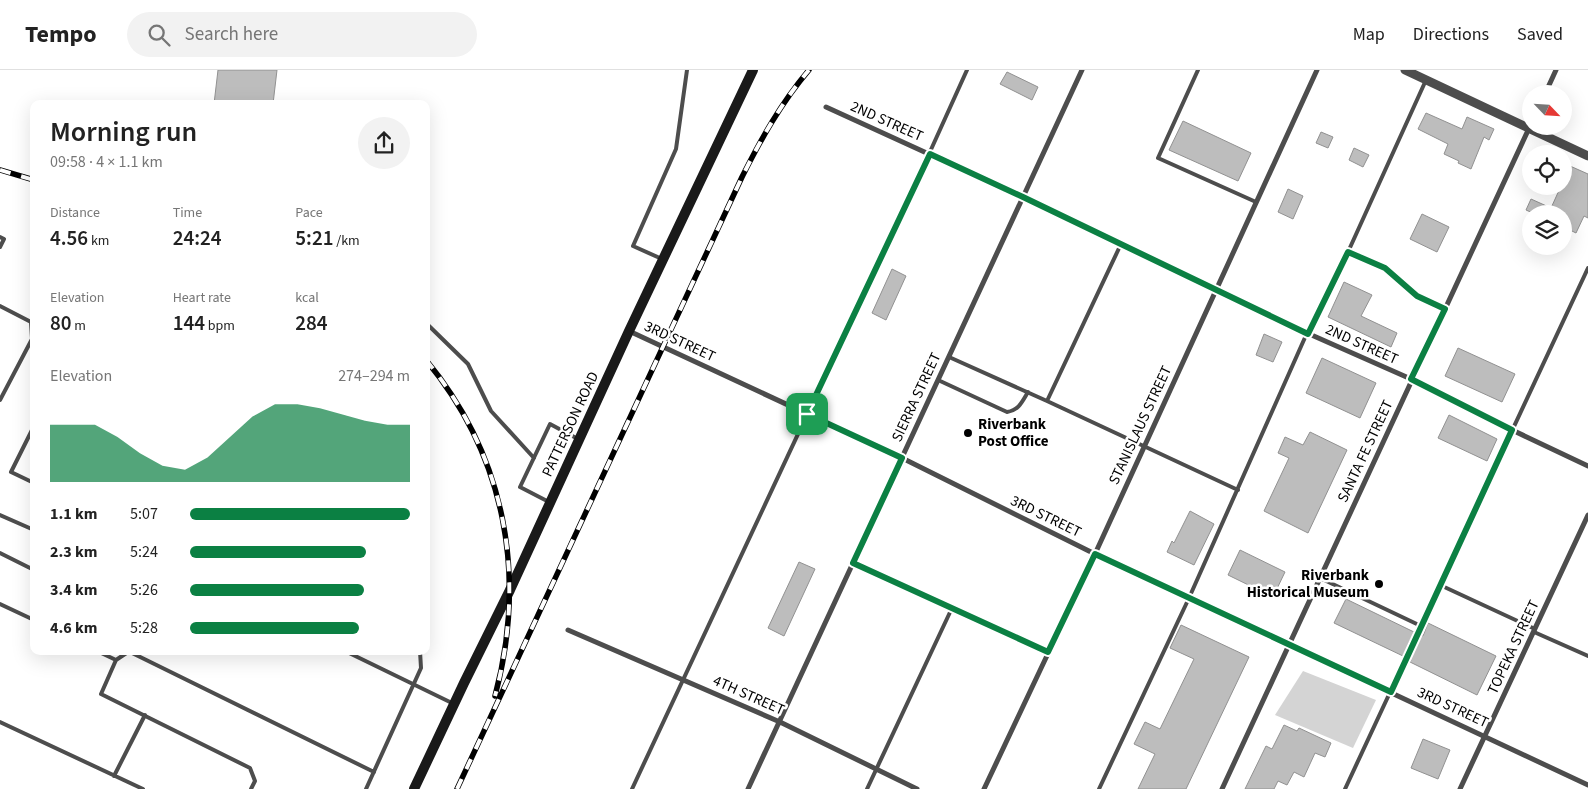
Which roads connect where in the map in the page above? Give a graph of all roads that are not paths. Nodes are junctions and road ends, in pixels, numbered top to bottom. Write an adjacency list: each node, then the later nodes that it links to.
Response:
1 (688, 70): 23 (lane)
2 (753, 70): 23 (main road, PATTERSON ROAD)
3 (968, 70): 15 (lane)
4 (1082, 70): 17 (street, SIERRA STREET)
5 (1198, 70): 18 (lane)
6 (1317, 70): 18 (street, STANISLAUS STREET)
7 (1405, 70): 9 (street)
8 (1556, 70): 10 (street)
9 (1426, 80): 12 (street); 22 (lane)
10 (1549, 85)
11 (826, 107): 15 (street, 2ND STREET)
12 (1522, 122)
13 (1526, 135): 27 (street, SANTA FE STREET)
14 (1547, 135): 16 (street)
15 (930, 154): 17 (street, 2ND STREET); 39 (lane)
16 (1588, 156)
17 (1023, 197): 20 (street, 2ND STREET); 33 (street, SIERRA STREET)
18 (1256, 202): 25 (street, STANISLAUS STREET)
19 (0, 237): 21 (lane)
20 (1121, 244): 25 (street, 2ND STREET); 38 (lane)
21 (0, 247)
22 (1348, 252): 27 (lane); 31 (lane)
23 (663, 260): 30 (main road, PATTERSON ROAD)
24 (1588, 268): 40 (lane)
25 (1215, 290): 31 (street, 2ND STREET); 43 (street, STANISLAUS STREET)
26 (0, 306): 28 (lane)
27 (1445, 309): 34 (street, SANTA FE STREET)
28 (30, 321)
29 (430, 327): 44 (lane)
30 (629, 331): 39 (street, 3RD STREET); 42 (main road, PATTERSON ROAD)
31 (1308, 334): 34 (street, 2ND STREET); 48 (lane)
32 (30, 343): 37 (lane)
33 (949, 357): 35 (street, SIERRA STREET); 36 (lane)
34 (1411, 379): 40 (street, 2ND STREET); 57 (street, SANTA FE STREET)
35 (938, 380): 36 (lane); 45 (street, SIERRA STREET)
36 (1028, 392): 38 (lane)
37 (0, 400)
38 (1047, 401): 43 (lane)
39 (807, 414): 45 (street, 3RD STREET); 75 (lane)
40 (1512, 430): 46 (street, 2ND STREET); 58 (lane)
41 (30, 434): 47 (lane)
42 (580, 440): 44 (lane); 49 (main road, PATTERSON ROAD)
43 (1144, 445): 48 (lane); 54 (street, STANISLAUS STREET)
44 (534, 458): 49 (lane)
45 (902, 458): 54 (street, 3RD STREET); 55 (street, SIERRA STREET)
46 (1588, 466)
47 (30, 481)
48 (1238, 490): 59 (lane)
49 (550, 502): 78 (main road, PATTERSON ROAD)
50 (0, 515): 52 (lane)
51 (1588, 515): 65 (street, TOPEKA STREET)
52 (30, 528)
53 (0, 553): 56 (lane)
54 (1095, 554): 59 (street, 3RD STREET); 67 (street, STANISLAUS STREET)
55 (853, 563): 61 (lane); 81 (street, SIERRA STREET)
56 (30, 568)
57 (1320, 578): 63 (lane); 66 (street, SANTA FE STREET)
58 (1440, 585): 63 (lane); 65 (lane)
59 (1190, 598): 66 (street, 3RD STREET); 96 (lane)
60 (0, 604): 62 (lane)
61 (952, 608): 67 (lane); 83 (lane)
62 (30, 618)
63 (1421, 626): 77 (lane)
64 (568, 630): 75 (street, 4TH STREET)
65 (1534, 630): 73 (lane); 82 (street, TOPEKA STREET)
66 (1289, 644): 77 (street, 3RD STREET); 97 (street, SANTA FE STREET)
67 (1048, 652): 95 (street, STANISLAUS STREET)
68 (105, 655): 74 (lane)
69 (124, 655): 74 (lane)
70 (134, 655): 84 (lane)
71 (353, 655): 76 (lane)
72 (420, 655): 76 (lane)
73 (1588, 656)
74 (116, 660): 79 (lane)
75 (683, 680): 81 (street, 4TH STREET); 91 (lane)
76 (414, 685): 78 (lane); 84 (lane)
77 (1391, 692): 82 (street, 3RD STREET); 98 (lane)
78 (454, 704): 90 (main road, PATTERSON ROAD)
79 (145, 715): 85 (lane); 88 (lane)
80 (0, 722): 85 (lane)
81 (780, 722): 83 (street, 4TH STREET); 92 (street, SIERRA STREET)
82 (1485, 736): 86 (street, 3RD STREET); 99 (street, TOPEKA STREET)
83 (876, 769): 93 (lane); 94 (street, 4TH STREET)
84 (374, 772): 89 (lane)
85 (114, 776): 87 (lane)
86 (1588, 784)
87 (143, 789)
88 (251, 789)
89 (366, 789)
90 (414, 789)
91 (632, 789)
92 (748, 789)
93 (867, 789)
94 (917, 789)
95 (984, 789)
96 (1099, 789)
97 (1222, 789)
98 (1345, 789)
99 (1460, 789)

